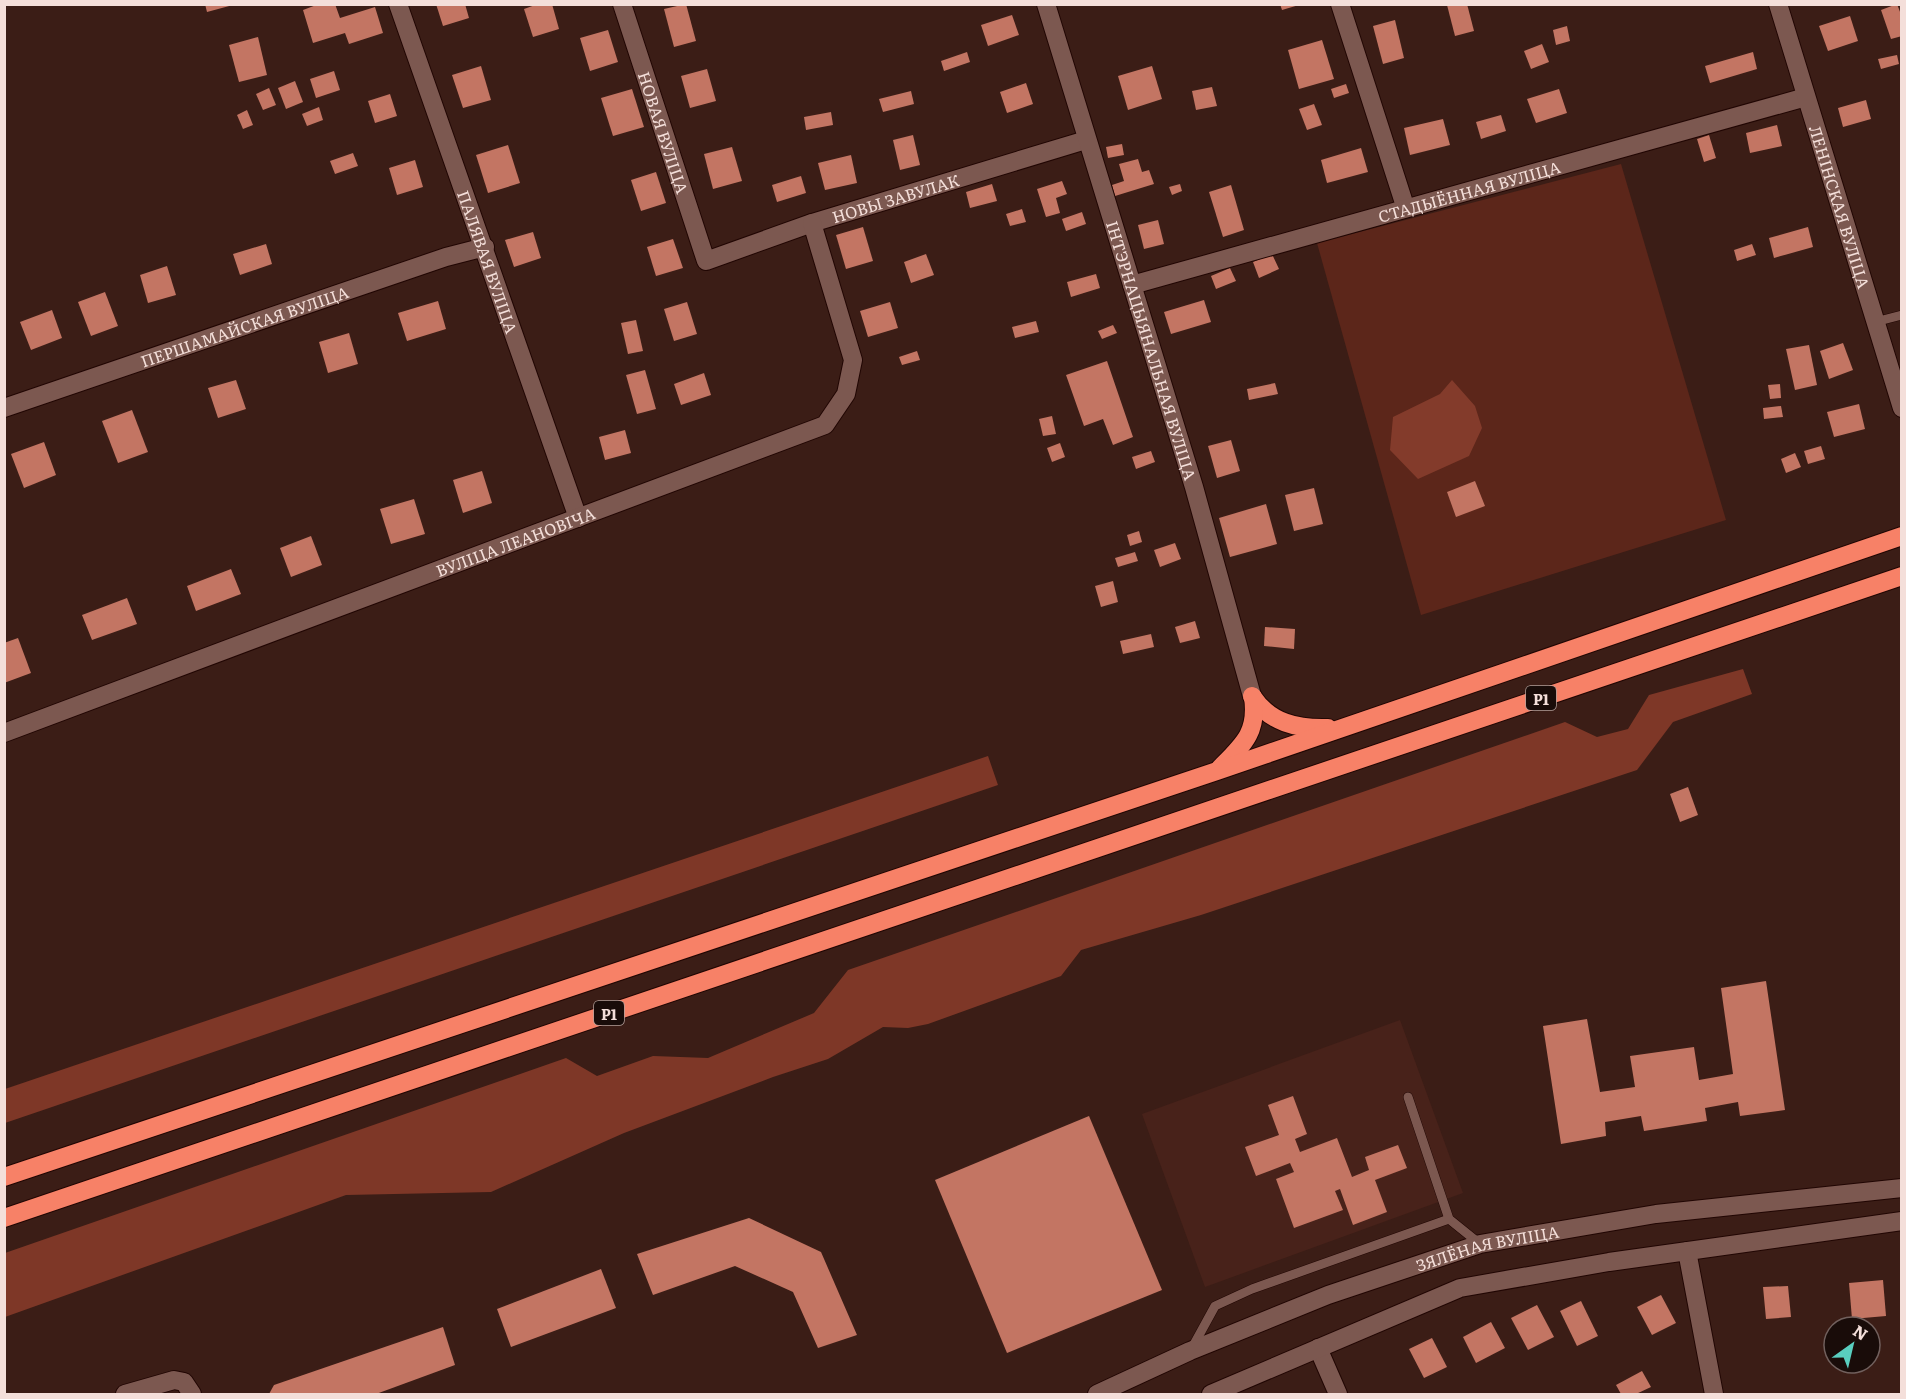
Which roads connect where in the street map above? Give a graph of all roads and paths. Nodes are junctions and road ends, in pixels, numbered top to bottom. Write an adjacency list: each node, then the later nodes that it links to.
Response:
1 (398, 4): 10 (street, ПАЛЯВАЯ ВУЛІЦА)
2 (622, 4): 11 (street, НОВАЯ ВУЛІЦА)
3 (1046, 4): 7 (street, ІНТЭРНАЦЫЯНАЛЬНАЯ ВУЛІЦА)
4 (1340, 4): 8 (street)
5 (1778, 4): 6 (street, ЛЕНІНСКАЯ ВУЛІЦА)
6 (1806, 97): 8 (street, СТАДЫЁННАЯ ВУЛІЦА); 14 (street, ЛЕНІНСКАЯ ВУЛІЦА)
7 (1086, 140): 9 (street, НОВЫ ЗАВУЛАК); 12 (street, ІНТЭРНАЦЫЯНАЛЬНАЯ ВУЛІЦА)
8 (1406, 206): 12 (street, СТАДЫЁННАЯ ВУЛІЦА)
9 (812, 223): 11 (street, НОВЫ ЗАВУЛАК); 17 (street, ВУЛІЦА ЛЕАНОВІЧА)
10 (485, 247): 15 (street, ПЕРШАМАЙСКАЯ ВУЛІЦА); 17 (street, ПАЛЯВАЯ ВУЛІЦА)
11 (706, 261)
12 (1132, 285): 24 (street, ІНТЭРНАЦЫЯНАЛЬНАЯ ВУЛІЦА)
13 (1902, 315): 14 (lane)
14 (1875, 322): 16 (street, ЛЕНІНСКАЯ ВУЛІЦА)
15 (4, 408)
16 (1902, 408)
17 (578, 518): 26 (street, ВУЛІЦА ЛЕАНОВІЧА)
18 (1902, 522): 20 (highway)
19 (1902, 536): 20 (highway, Р1)
20 (1883, 543): 25 (highway, Р1)
21 (1902, 576): 22 (highway, Р1)
22 (1869, 588): 23 (highway); 31 (highway, Р1)
23 (1902, 590)
24 (1252, 696): 25 (highway); 27 (highway)
25 (1351, 726): 27 (highway, Р1)
26 (4, 733)
27 (1216, 771): 29 (highway, Р1)
28 (1408, 1097): 32 (lane)
29 (4, 1177)
30 (1902, 1188): 34 (street, ЗЯЛЁНАЯ ВУЛІЦА)
31 (4, 1218)
32 (1449, 1219): 34 (lane); 37 (lane)
33 (1902, 1221): 35 (street, ЗЯЛЁНАЯ ВУЛІЦА)
34 (1480, 1244): 37 (street, ЗЯЛЁНАЯ ВУЛІЦА)
35 (1687, 1251): 36 (street, ЗЯЛЁНАЯ ВУЛІЦА); 43 (street)
36 (1318, 1348): 41 (street, ЗЯЛЁНАЯ ВУЛІЦА); 42 (street)
37 (1190, 1351): 40 (street, ЗЯЛЁНАЯ ВУЛІЦА)
38 (125, 1395): 39 (street)
39 (192, 1395)
40 (1097, 1395)
41 (1211, 1395)
42 (1338, 1395)
43 (1714, 1395)

